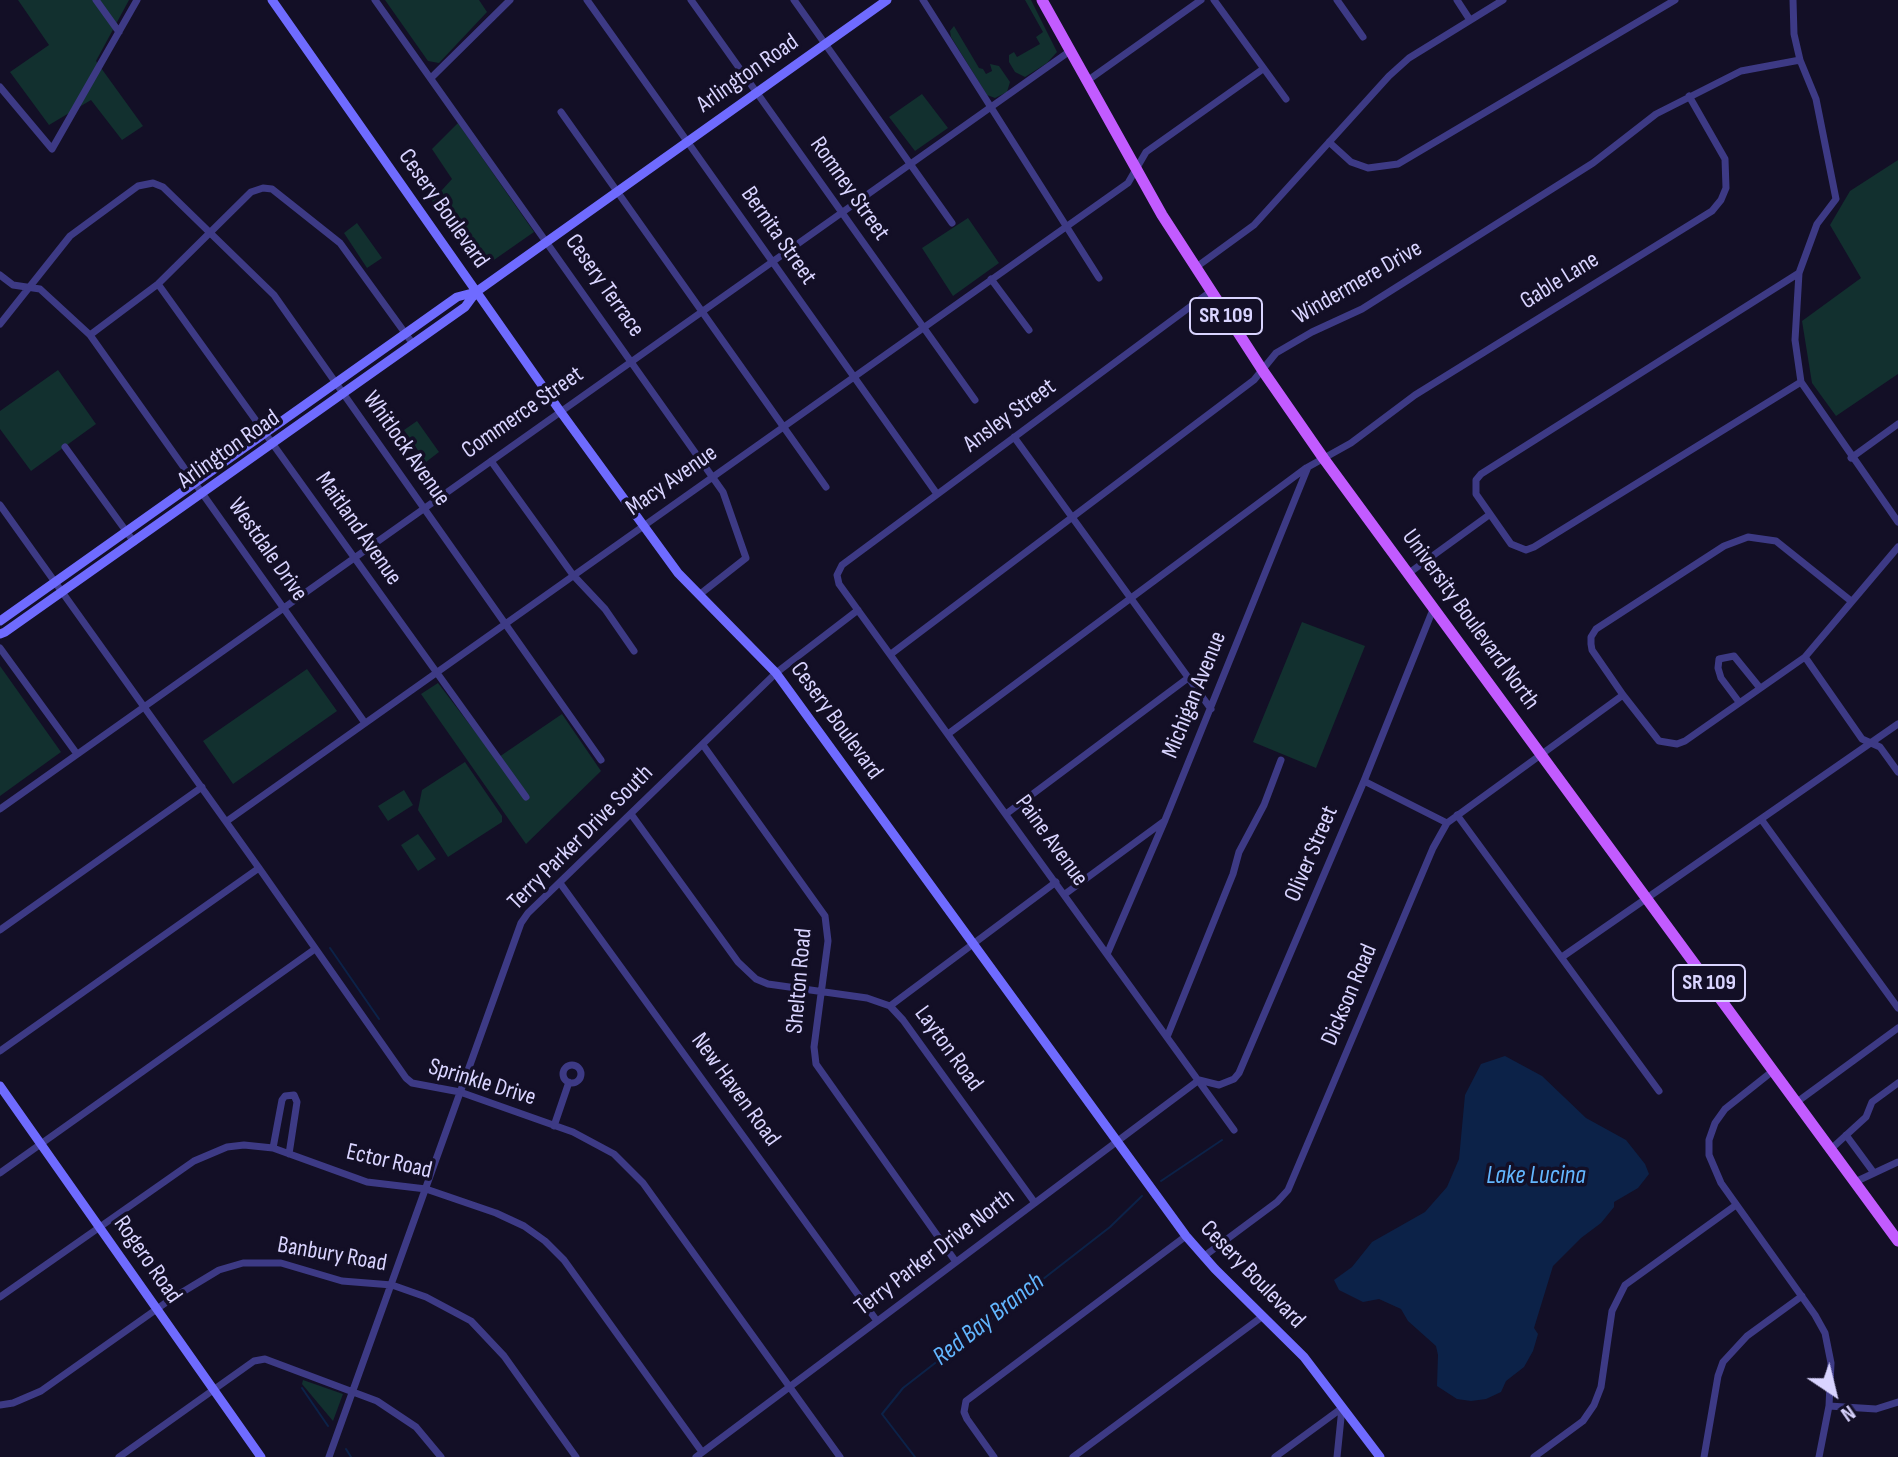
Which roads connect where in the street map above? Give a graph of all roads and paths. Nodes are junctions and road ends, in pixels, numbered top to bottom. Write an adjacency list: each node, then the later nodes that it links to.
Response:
1 (96, 0): 20 (street)
2 (137, 0): 20 (street)
3 (272, 0): 52 (main road, Cesery Boulevard)
4 (375, 0): 26 (street, Cesery Terrace)
5 (510, 0): 26 (street)
6 (587, 0): 34 (street, Bernita Street)
7 (691, 0): 29 (street, Romney Street)
8 (794, 0): 22 (street)
9 (887, 0): 22 (main road, Arlington Road)
10 (923, 0): 32 (street)
11 (1042, 0): 23 (main road, University Boulevard North / SR 109)
12 (1201, 0): 27 (street)
13 (1214, 0): 25 (street)
14 (1337, 0): 21 (street)
15 (1457, 0): 19 (street)
16 (1503, 0): 19 (street)
17 (1675, 0): 35 (street)
18 (1793, 0): 24 (street)
19 (1470, 20): 35 (street)
20 (119, 32): 28 (street)
21 (1363, 37)
22 (825, 44): 29 (main road, Arlington Road); 36 (street)
23 (1070, 51): 27 (main road, University Boulevard North / SR 109); 32 (street, Commerce Street)
24 (1800, 60): 30 (street, Windermere Drive); 46 (street)
25 (1263, 69): 31 (street); 37 (street, Macy Avenue)
26 (431, 78): 43 (street, Cesery Terrace)
27 (1087, 81): 37 (main road, University Boulevard North / SR 109)
28 (0, 87)
29 (755, 93): 34 (main road, Arlington Road); 39 (street, Romney Street)
30 (1689, 96): 62 (street, Windermere Drive); 76 (street, Gable Lane)
31 (1286, 99)
32 (989, 108): 36 (street, Commerce Street); 41 (street)
33 (561, 112): 38 (street)
34 (686, 142): 38 (main road, Arlington Road); 44 (street, Bernita Street)
35 (1329, 142): 45 (street)
36 (910, 163): 39 (street, Commerce Street); 40 (street)
37 (1135, 168): 41 (street, Macy Avenue); 45 (main road, University Boulevard North / SR 109)
38 (617, 192): 43 (main road, Arlington Road); 54 (street)
39 (841, 212): 44 (street, Commerce Street); 56 (street, Romney Street)
40 (952, 223)
41 (1066, 226): 48 (street); 49 (street, Macy Avenue)
42 (209, 234): 50 (street); 51 (street, Whitlock Avenue); 58 (street); 65 (street, Whitlock Avenue)
43 (548, 241): 52 (main road, Arlington Road); 61 (street, Cesery Terrace)
44 (772, 262): 54 (street, Commerce Street); 63 (street, Bernita Street)
45 (1195, 268): 53 (main road, University Boulevard North / SR 109)
46 (1799, 273): 64 (street); 86 (street)
47 (0, 275): 51 (street, Westdale Drive)
48 (1099, 278)
49 (991, 279): 56 (street, Macy Avenue); 57 (street)
50 (158, 284): 59 (street); 71 (street, Maitland Avenue)
51 (27, 287): 55 (street); 59 (street, Westdale Drive)
52 (476, 292): 58 (main road, Arlington Road); 60 (main road, Arlington Road); 68 (main road, Cesery Boulevard)
53 (1210, 292): 62 (main road, University Boulevard North / SR 109); 72 (street, Ansley Street)
54 (702, 311): 61 (street, Commerce Street); 70 (street)
55 (0, 324)
56 (922, 328): 63 (street, Macy Avenue); 67 (street, Romney Street)
57 (1029, 330)
58 (406, 333): 60 (street); 65 (main road, Arlington Road)
59 (90, 335): 80 (street, Westdale Drive)
60 (413, 344): 66 (main road, Arlington Road)
61 (632, 361): 68 (street, Commerce Street); 79 (street, Cesery Terrace)
62 (1263, 371): 76 (main road, University Boulevard North / SR 109); 87 (street, Windermere Drive)
63 (853, 377): 70 (street, Macy Avenue); 83 (street, Bernita Street)
64 (1801, 382): 75 (street); 86 (street)
65 (335, 384): 66 (street, Whitlock Avenue); 71 (main road, Arlington Road)
66 (343, 394): 73 (main road, Arlington Road); 85 (street, Whitlock Avenue)
67 (975, 400)
68 (560, 411): 77 (street, Commerce Street); 89 (main road, Cesery Boulevard)
69 (1898, 424): 75 (street)
70 (784, 426): 79 (street, Macy Avenue); 81 (street)
71 (265, 433): 73 (street, Maitland Avenue); 80 (main road, Arlington Road)
72 (1014, 437): 83 (street, Ansley Street); 87 (street)
73 (273, 443): 82 (main road, Arlington Road); 93 (street, Maitland Avenue)
74 (65, 447): 90 (street)
75 (1851, 458): 88 (street)
76 (1324, 459): 78 (street); 94 (main road, University Boulevard North / SR 109)
77 (491, 461): 85 (street, Commerce Street); 95 (street)
78 (1308, 467): 100 (street); 119 (street, Michigan Avenue)
79 (714, 476): 89 (street, Macy Avenue); 99 (street, Cesery Terrace)
80 (195, 483): 82 (street, Westdale Drive); 90 (main road, Arlington Road)
81 (826, 487)
82 (202, 493): 91 (main road, Arlington Road); 102 (street, Westdale Drive)
83 (937, 494): 96 (street, Ansley Street)
84 (0, 505): 97 (street, Sprinkle Drive)
85 (423, 508): 93 (street, Commerce Street); 106 (street, Whitlock Avenue)
86 (1489, 515): 94 (street)
87 (1072, 516): 100 (street); 110 (street, Windermere Drive)
88 (1898, 522)
89 (643, 526): 95 (street, Macy Avenue); 99 (main road, Cesery Boulevard)
90 (126, 532): 91 (street); 97 (main road, Arlington Road)
91 (134, 542): 98 (main road, Arlington Road)
92 (1898, 547): 101 (street)
93 (353, 558): 102 (street, Commerce Street); 112 (street, Maitland Avenue)
94 (1409, 573): 103 (main road, University Boulevard North / SR 109)
95 (573, 575): 106 (street, Macy Avenue); 109 (street)
96 (837, 575): 104 (street, Paine Avenue)
97 (54, 583): 98 (street, Sprinkle Drive); 105 (main road, Arlington Road)
98 (62, 593): 107 (main road, Arlington Road); 118 (street, Sprinkle Drive)
99 (699, 595): 113 (main road, Cesery Boulevard)
100 (1131, 597): 114 (street); 122 (street)
101 (1851, 601): 111 (street); 116 (street)
102 (283, 607): 118 (street, Commerce Street); 120 (street, Westdale Drive)
103 (1434, 607): 126 (main road, University Boulevard North / SR 109); 130 (street, Oliver Street)
104 (858, 610): 110 (street, Paine Avenue); 113 (street, Terry Parker Drive South)
105 (0, 621)
106 (505, 624): 112 (street, Macy Avenue); 127 (street, Whitlock Avenue)
107 (0, 634)
108 (0, 648): 125 (street)
109 (634, 651)
110 (891, 654): 122 (street, Paine Avenue)
111 (1805, 657): 115 (street); 123 (street)
112 (435, 673): 120 (street, Macy Avenue); 132 (street, Maitland Avenue)
113 (776, 673): 124 (street, Terry Parker Drive South); 147 (main road, Cesery Boulevard)
114 (1188, 678): 119 (street); 135 (street)
115 (1760, 688): 117 (street); 117 (street)
116 (1623, 695): 117 (street); 126 (street, Dickson Road)
117 (1739, 702)
118 (144, 707): 125 (street, Commerce Street); 131 (street, Sprinkle Drive)
119 (1211, 709): 138 (street, Michigan Avenue)
120 (365, 723): 139 (street, Macy Avenue)
121 (1898, 724): 123 (street)
122 (948, 734): 135 (street, Paine Avenue)
123 (1871, 743): 129 (street); 137 (street)
124 (703, 745): 134 (street, Terry Parker Drive South); 151 (street, Shelton Road)
125 (77, 754): 133 (street, Commerce Street)
126 (1541, 755): 136 (street, Dickson Road); 145 (main road, University Boulevard North / SR 109)
127 (601, 760)
128 (1281, 760): 155 (street)
129 (1898, 772)
130 (1364, 781): 140 (street); 158 (street, Oliver Street)
131 (202, 787): 139 (street, Sprinkle Drive); 146 (street)
132 (526, 797)
133 (0, 809)
134 (631, 814): 143 (street, Terry Parker Drive South); 151 (street, Layton Road)
135 (1006, 814): 142 (street, Paine Avenue)
136 (1457, 815): 140 (street, Dickson Road); 150 (street)
137 (1761, 819): 145 (street); 153 (street)
138 (1165, 820): 144 (street); 149 (street, Michigan Avenue)
139 (227, 821): 141 (street, Sprinkle Drive)
140 (1447, 823): 183 (street, Dickson Road)
141 (259, 868): 148 (street, Sprinkle Drive); 156 (street)
142 (1056, 882): 144 (street, Paine Avenue); 147 (street)
143 (560, 883): 163 (street, Terry Parker Drive South); 190 (street, New Haven Road)
144 (1065, 894): 149 (street, Paine Avenue)
145 (1645, 897): 150 (street); 157 (main road, University Boulevard North / SR 109)
146 (0, 930)
147 (973, 943): 152 (street); 168 (main road, Cesery Boulevard)
148 (315, 949): 163 (street, Sprinkle Drive); 169 (street)
149 (1108, 952): 155 (street, Paine Avenue)
150 (1562, 957): 162 (street)
151 (821, 992): 152 (street, Layton Road); 184 (street, Shelton Road)
152 (890, 1006): 178 (street, Layton Road)
153 (1898, 1008)
154 (1898, 1028): 164 (street)
155 (1167, 1037): 158 (street, Paine Avenue)
156 (0, 1051)
157 (1774, 1070): 164 (main road, University Boulevard North / SR 109); 179 (street)
158 (1199, 1080): 166 (street, Paine Avenue); 168 (street, Terry Parker Drive North)
159 (569, 1082): 165 (street)
160 (1898, 1083): 167 (street)
161 (0, 1086): 169 (main road, Rogero Road)
162 (1659, 1091)
163 (460, 1092): 165 (street, Sprinkle Drive); 177 (street, Terry Parker Drive South)
164 (1797, 1102): 171 (main road, University Boulevard North / SR 109)
165 (554, 1126): 191 (street, Sprinkle Drive)
166 (1234, 1130)
167 (1846, 1135): 171 (street); 175 (street)
168 (1118, 1141): 178 (street, Terry Parker Drive North); 181 (main road, Cesery Boulevard)
169 (41, 1144): 174 (street); 180 (main road, Rogero Road)
170 (273, 1148): 172 (street, Ector Road); 172 (street); 180 (street, Ector Road)
171 (1831, 1149): 176 (main road, University Boulevard North / SR 109)
172 (289, 1154): 177 (street, Ector Road)
173 (1898, 1162): 175 (street)
174 (0, 1173)
175 (1874, 1173): 176 (street)
176 (1855, 1182): 182 (main road, University Boulevard North / SR 109)
177 (426, 1189): 185 (street, Terry Parker Drive South); 198 (street, Ector Road)
178 (1035, 1203): 184 (street, Terry Parker Drive North)
179 (1736, 1205): 186 (street); 199 (street)
180 (100, 1227): 187 (street, Ector Road); 188 (main road, Rogero Road)
181 (1186, 1236): 183 (main road, Cesery Boulevard); 206 (street)
182 (1898, 1241)
183 (1203, 1257): 189 (main road, Cesery Boulevard)
184 (956, 1262): 190 (street, Terry Parker Drive North)
185 (392, 1285): 188 (street, Banbury Road); 193 (street, Terry Parker Drive South); 204 (street, Banbury Road)
186 (1802, 1296): 196 (street); 212 (street)
187 (0, 1297)
188 (158, 1308): 192 (main road, Rogero Road); 195 (street, Banbury Road)
189 (1263, 1316): 197 (main road, Cesery Boulevard); 207 (street)
190 (877, 1321): 191 (street, Terry Parker Drive North)
191 (790, 1386): 198 (street, Terry Parker Drive North); 205 (street, Sprinkle Drive)
192 (213, 1390): 193 (street); 200 (street); 201 (main road, Rogero Road)
193 (353, 1391): 202 (street, Terry Parker Drive South); 203 (street)
194 (1898, 1402): 196 (street)
195 (0, 1405)
196 (1829, 1406): 213 (street)
197 (1342, 1408): 208 (street); 209 (street); 210 (main road, Cesery Boulevard)
198 (699, 1454)
199 (1547, 1454): 211 (street)
200 (119, 1457)
201 (261, 1457)
202 (329, 1457)
203 (441, 1457)
204 (576, 1457)
205 (840, 1457)
206 (994, 1457)
207 (1073, 1457)
208 (1275, 1457)
209 (1337, 1457)
210 (1380, 1457)
211 (1534, 1457)
212 (1704, 1457)
213 (1819, 1457)

